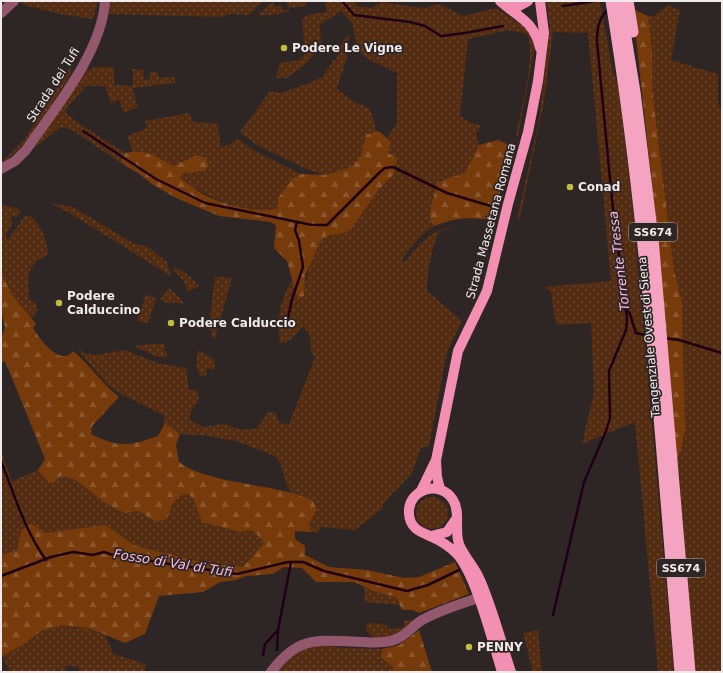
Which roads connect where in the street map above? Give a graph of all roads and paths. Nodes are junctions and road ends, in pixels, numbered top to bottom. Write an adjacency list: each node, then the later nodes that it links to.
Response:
1 (14, 1): 10 (street)
2 (105, 1): 14 (street, Strada dei Tufi)
3 (528, 1): 9 (main road, Strada Massetana Romana)
4 (540, 1): 11 (main road, Strada Massetana Romana)
5 (606, 1): 12 (highway)
6 (611, 1): 12 (highway, Tangenziale Ovest di Siena / SS674)
7 (620, 1): 13 (highway, Tangenziale Ovest di Siena / SS674)
8 (628, 1): 13 (highway)
9 (501, 2): 11 (main road, Strada Massetana Romana)
10 (1, 13)
11 (542, 53): 15 (main road, Strada Massetana Romana)
12 (624, 85): 24 (highway, Tangenziale Ovest di Siena / SS674)
13 (635, 92): 25 (highway, Tangenziale Ovest di Siena / SS674)
14 (1, 169)
15 (436, 460): 16 (main road, Strada Massetana Romana); 17 (main road, Strada Massetana Romana)
16 (440, 489): 17 (main road); 18 (main road)
17 (421, 491): 19 (main road, Strada Massetana Romana)
18 (456, 519): 19 (main road); 23 (main road)
19 (431, 536): 20 (main road, Strada Massetana Romana)
20 (478, 598): 21 (street); 22 (main road, Strada Massetana Romana)
21 (271, 672)
22 (502, 672)
23 (511, 672)
24 (680, 672)
25 (690, 672)

